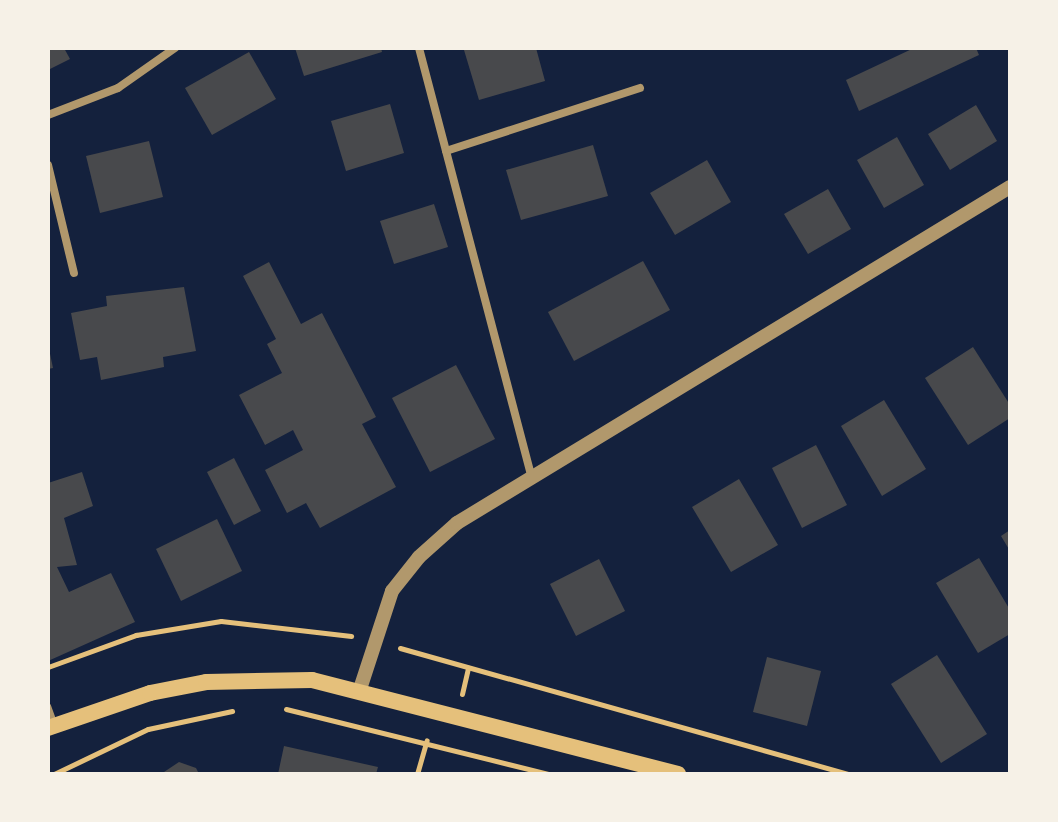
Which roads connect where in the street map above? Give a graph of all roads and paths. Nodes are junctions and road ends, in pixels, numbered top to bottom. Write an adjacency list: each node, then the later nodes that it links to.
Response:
1 (175, 48): 4 (street)
2 (419, 48): 5 (street)
3 (640, 88): 5 (street)
4 (48, 115)
5 (446, 151): 9 (street)
6 (48, 165): 8 (street)
7 (1010, 187): 9 (street)
8 (74, 273)
9 (531, 476): 10 (street)
10 (373, 640): 11 (path); 12 (street); 23 (path)
11 (48, 667)
12 (360, 689): 15 (main road); 17 (main road)
13 (48, 706): 17 (lane)
14 (275, 707): 18 (path)
15 (438, 709): 18 (path); 22 (main road)
16 (245, 710): 19 (path)
17 (52, 727)
18 (427, 742): 20 (path); 21 (path)
19 (54, 774)
20 (417, 774)
21 (549, 774)
22 (678, 774)
23 (849, 774)

